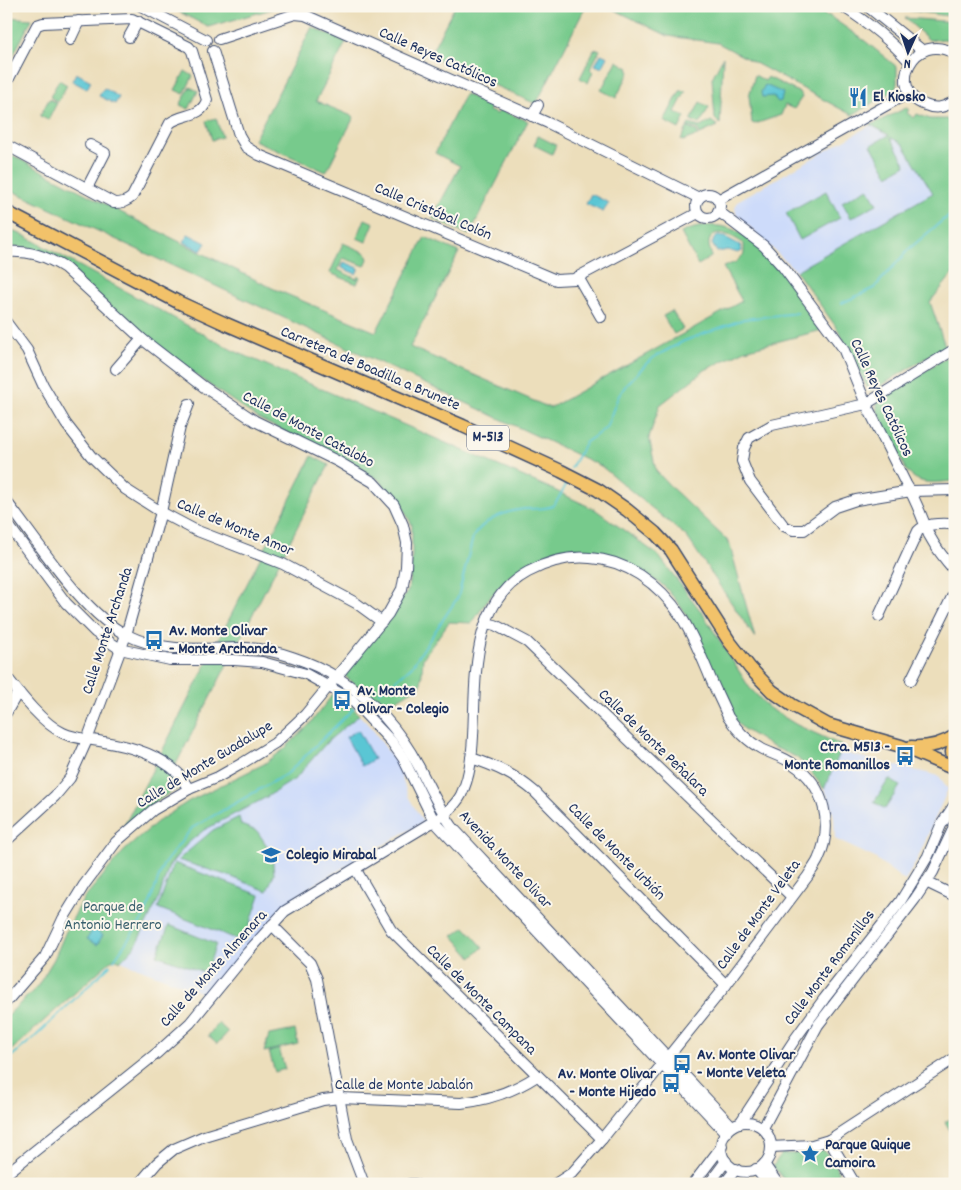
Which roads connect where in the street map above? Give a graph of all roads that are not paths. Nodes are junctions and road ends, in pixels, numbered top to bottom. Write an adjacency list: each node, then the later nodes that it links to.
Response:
1 (141, 6): 7 (street)
2 (842, 6): 16 (street)
3 (867, 6): 14 (street)
4 (296, 9): 10 (street, Calle Reyes Católicos); 21 (street, Calle Reyes Católicos)
5 (79, 21): 6 (street); 11 (street); 17 (street)
6 (138, 21): 8 (street); 9 (street)
7 (174, 23): 8 (street); 12 (street)
8 (167, 36): 24 (street)
9 (129, 37)
10 (219, 39): 12 (street); 13 (street)
11 (70, 40)
12 (206, 40): 13 (street)
13 (213, 51): 31 (street, Calle Cristóbal Colón)
14 (923, 51): 15 (street); 16 (street)
15 (953, 51)
16 (910, 62): 18 (street)
17 (6, 84)
18 (910, 93): 20 (street); 26 (street)
19 (538, 105): 21 (street)
20 (953, 106)
21 (532, 116): 25 (street, Calle Reyes Católicos)
22 (6, 145): 24 (street)
23 (90, 145): 24 (street)
24 (87, 188)
25 (699, 198): 26 (street); 29 (street)
26 (718, 200): 27 (street)
27 (718, 211): 29 (street); 38 (street, Calle Reyes Católicos)
28 (6, 212): 61 (main road, Carretera de Boadilla a Brunete / M-513)
29 (698, 213): 31 (street, Calle Cristóbal Colón)
30 (6, 252): 34 (street, Calle de Monte Catalobo)
31 (578, 277): 32 (street)
32 (600, 317)
33 (6, 322): 42 (street, Calle de Monte Amor)
34 (142, 339): 36 (street); 49 (street, Calle de Monte Catalobo)
35 (955, 349): 38 (street)
36 (116, 369)
37 (189, 404): 42 (street, Calle Monte Archanda)
38 (866, 404): 40 (street, Calle Reyes Católicos); 40 (street)
39 (955, 490): 40 (street)
40 (911, 491): 45 (street, Calle Reyes Católicos)
41 (6, 501): 51 (street, Avenida Monte Olivar)
42 (161, 512): 49 (street, Calle de Monte Amor); 51 (street, Calle Monte Archanda)
43 (6, 522): 52 (street, Avenida Monte Olivar)
44 (955, 524): 45 (street)
45 (926, 526): 46 (street, Calle Reyes Católicos); 48 (street)
46 (955, 571)
47 (955, 591): 55 (street)
48 (879, 616)
49 (382, 622): 54 (street, Calle de Monte Catalobo)
50 (486, 623): 62 (street, Calle de Monte Veleta); 75 (street, Calle de Monte Peñalara); 75 (street, Calle de Monte Veleta)
51 (126, 635): 52 (street, Calle Monte Archanda); 54 (street, Avenida Monte Olivar)
52 (120, 649): 56 (street, Avenida Monte Olivar); 60 (street, Calle Monte Archanda)
53 (6, 676): 57 (street)
54 (337, 677): 56 (street, Calle de Monte Guadalupe); 66 (street, Avenida Monte Olivar)
55 (911, 680)
56 (328, 687): 64 (street, Calle de Monte Guadalupe); 67 (street, Avenida Monte Olivar)
57 (18, 692): 58 (street); 60 (street)
58 (6, 713)
59 (955, 738): 61 (main road, Carretera de Boadilla a Brunete / M-513); 63 (main road)
60 (87, 740): 64 (street); 69 (street, Calle Monte Archanda)
61 (901, 746): 63 (main road, Carretera de Boadilla a Brunete / M-513)
62 (471, 758): 66 (street, Calle de Monte Veleta); 81 (street, Calle de Monte Urbión)
63 (955, 768)
64 (189, 789): 82 (street, Calle de Monte Guadalupe)
65 (955, 804): 70 (street, Calle Monte Romanillos)
66 (444, 815): 67 (street, Calle de Monte Veleta); 79 (street, Avenida Monte Olivar)
67 (434, 821): 72 (street, Calle de Monte Almenara); 79 (street, Avenida Monte Olivar)
68 (955, 825): 71 (street, Calle Monte Romanillos)
69 (6, 841)
70 (928, 856): 71 (street); 74 (street, Calle Monte Romanillos)
71 (938, 861): 73 (street, Calle Monte Romanillos)
72 (356, 870): 78 (street, Calle de Monte Almenara); 86 (street, Calle de Monte Campana)
73 (926, 882): 76 (street); 77 (street, Calle Monte Romanillos)
74 (907, 890): 77 (street); 88 (street, Calle Monte Romanillos)
75 (791, 896): 81 (street, Calle de Monte Veleta)
76 (955, 896)
77 (915, 899): 89 (street, Calle Monte Romanillos)
78 (272, 925): 87 (street); 97 (street, Calle de Monte Almenara)
79 (544, 932): 80 (street, Avenida Monte Olivar)
80 (556, 944): 83 (street, Avenida Monte Olivar); 85 (street, Avenida Monte Olivar)
81 (726, 985): 83 (street, Calle de Monte Veleta)
82 (6, 1002)
83 (668, 1056): 85 (street, Calle de Monte Veleta); 88 (street, Avenida Monte Olivar)
84 (955, 1058): 91 (street)
85 (661, 1065): 88 (street, Avenida Monte Olivar); 90 (street, Calle de Monte Veleta)
86 (537, 1076): 87 (street, Calle de Monte Jabalón); 90 (street, Calle de Monte Campana)
87 (340, 1098): 98 (street, Calle de Monte Jabalón); 99 (street)
88 (733, 1128): 89 (street); 92 (street)
89 (763, 1128): 93 (street)
90 (602, 1139): 102 (street, Calle de Monte Veleta)
91 (829, 1140): 93 (street); 108 (street)
92 (722, 1146): 94 (street); 103 (street)
93 (771, 1147): 95 (street)
94 (726, 1161): 96 (street); 104 (street)
95 (760, 1167): 96 (street); 106 (street); 107 (street)
96 (736, 1169): 105 (street)
97 (6, 1174)
98 (139, 1184)
99 (364, 1184)
100 (410, 1184): 101 (street)
101 (415, 1184)
102 (555, 1184)
103 (693, 1184)
104 (708, 1184)
105 (724, 1184)
106 (768, 1184)
107 (778, 1184)
108 (855, 1184)

